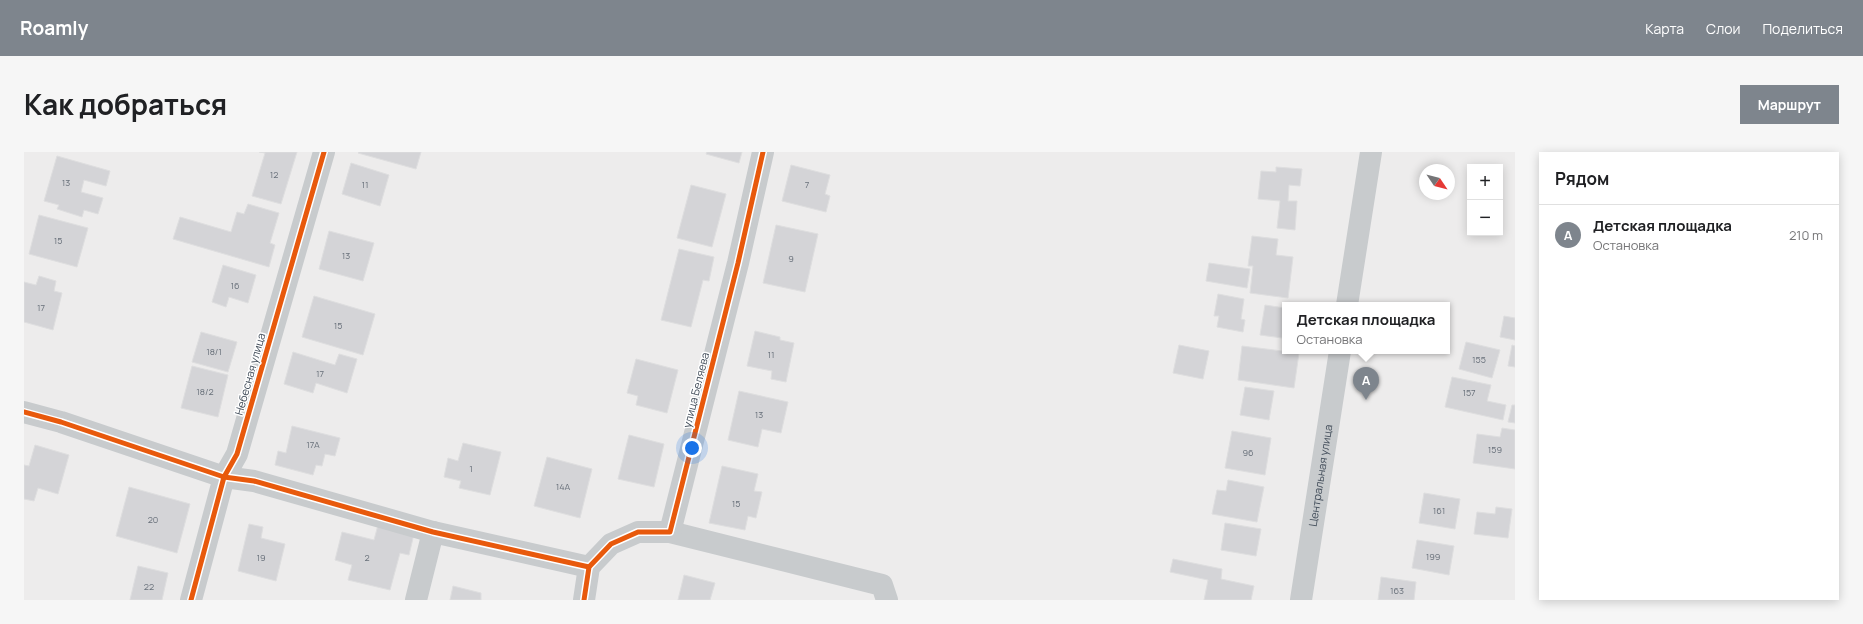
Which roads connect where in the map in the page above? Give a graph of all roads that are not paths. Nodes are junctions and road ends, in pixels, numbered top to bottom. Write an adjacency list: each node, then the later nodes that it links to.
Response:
1 (324, 152): 7 (street, Небесная улица)
2 (763, 152): 9 (street, улица Беляева)
3 (1370, 152): 4 (street)
4 (1347, 302)
5 (1340, 354): 15 (street, Центральная улица)
6 (24, 412): 7 (street)
7 (224, 477): 8 (street); 12 (street, Небесная улица)
8 (433, 532): 10 (street); 13 (street)
9 (670, 532): 10 (street); 11 (street)
10 (589, 567): 14 (street)
11 (884, 592)
12 (191, 600)
13 (416, 600)
14 (584, 600)
15 (1300, 600)

